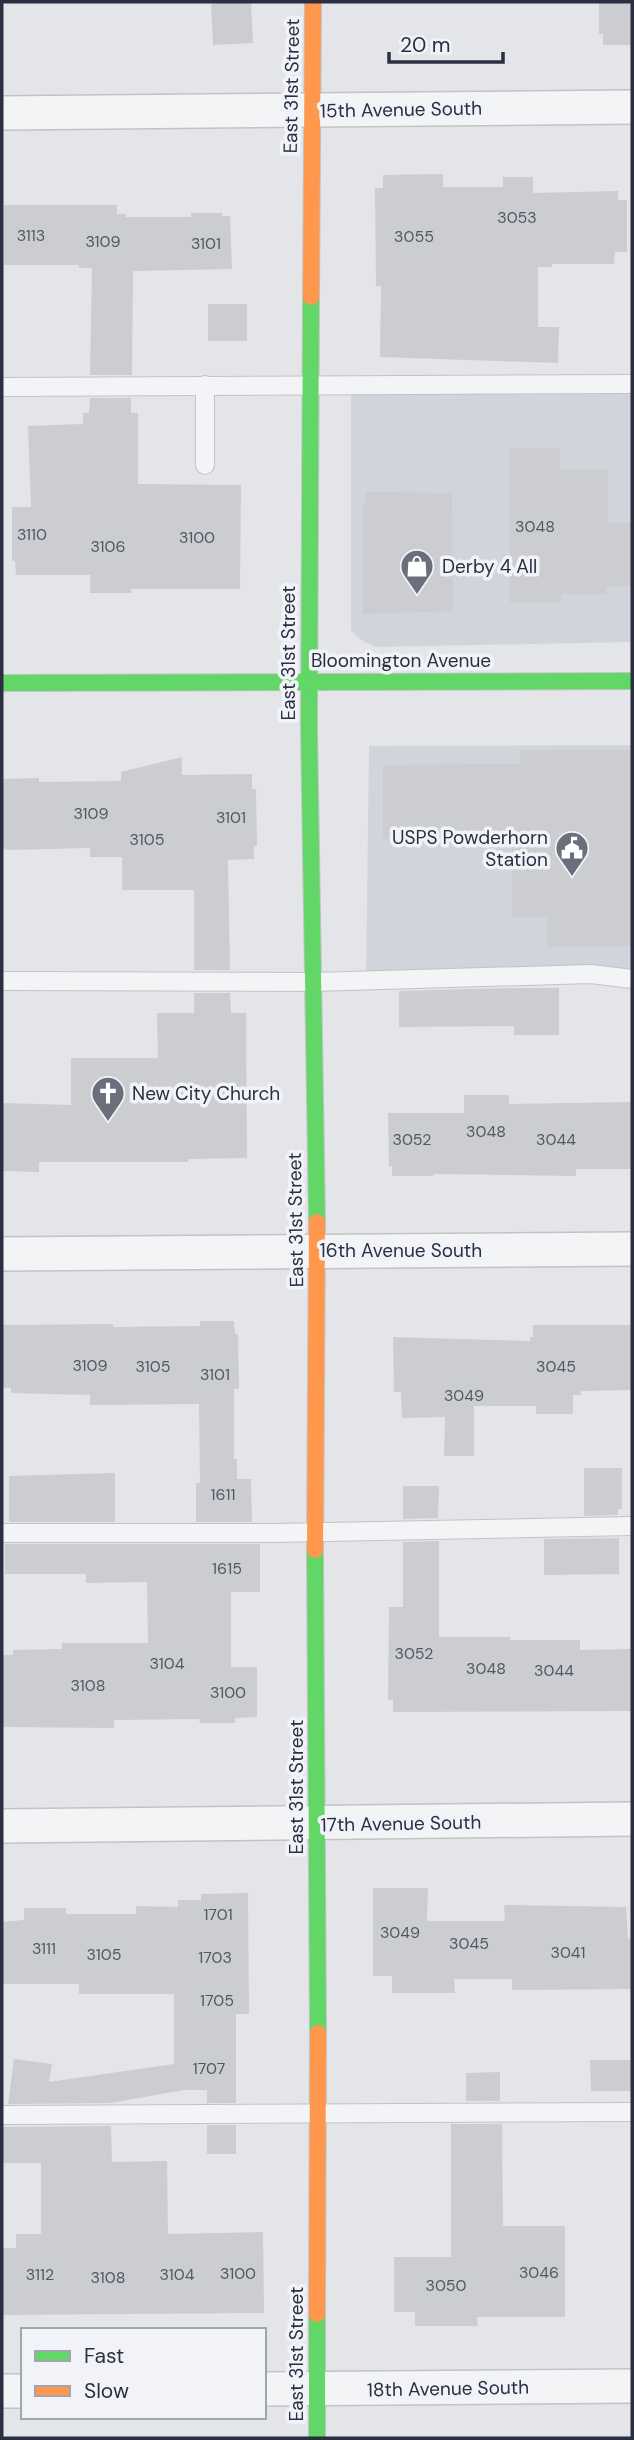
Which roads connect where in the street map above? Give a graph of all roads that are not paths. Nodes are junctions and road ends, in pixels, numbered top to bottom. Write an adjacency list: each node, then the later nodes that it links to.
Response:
1 (313, 2): 3 (street, East 31st Street)
2 (632, 107): 3 (street, 15th Avenue South)
3 (311, 111): 4 (street, 15th Avenue South); 7 (street, East 31st Street)
4 (2, 113)
5 (632, 384): 7 (lane)
6 (205, 385): 7 (lane); 8 (lane); 9 (lane)
7 (309, 386): 11 (street, East 31st Street)
8 (2, 387)
9 (205, 465)
10 (632, 681): 11 (street, Bloomington Avenue)
11 (310, 682): 12 (street, Bloomington Avenue); 15 (street, East 31st Street)
12 (2, 683)
13 (632, 979): 15 (lane)
14 (2, 981): 15 (lane)
15 (313, 982): 17 (street, East 31st Street)
16 (632, 1249): 17 (street, 16th Avenue South)
17 (317, 1251): 18 (street, 16th Avenue South); 20 (street, East 31st Street)
18 (2, 1254)
19 (632, 1526): 20 (lane)
20 (314, 1530): 21 (lane); 23 (street, East 31st Street)
21 (2, 1533)
22 (632, 1819): 23 (street, 17th Avenue South)
23 (318, 1824): 24 (street, 17th Avenue South); 26 (street, East 31st Street)
24 (2, 1826)
25 (632, 2112): 26 (lane)
26 (318, 2114): 27 (lane); 30 (street, East 31st Street)
27 (2, 2115)
28 (632, 2386): 30 (street, 18th Avenue South)
29 (266, 2389): 30 (street, 18th Avenue South)
30 (316, 2389): 33 (street, East 31st Street)
31 (2, 2391): 32 (street)
32 (21, 2391)
33 (317, 2438)

